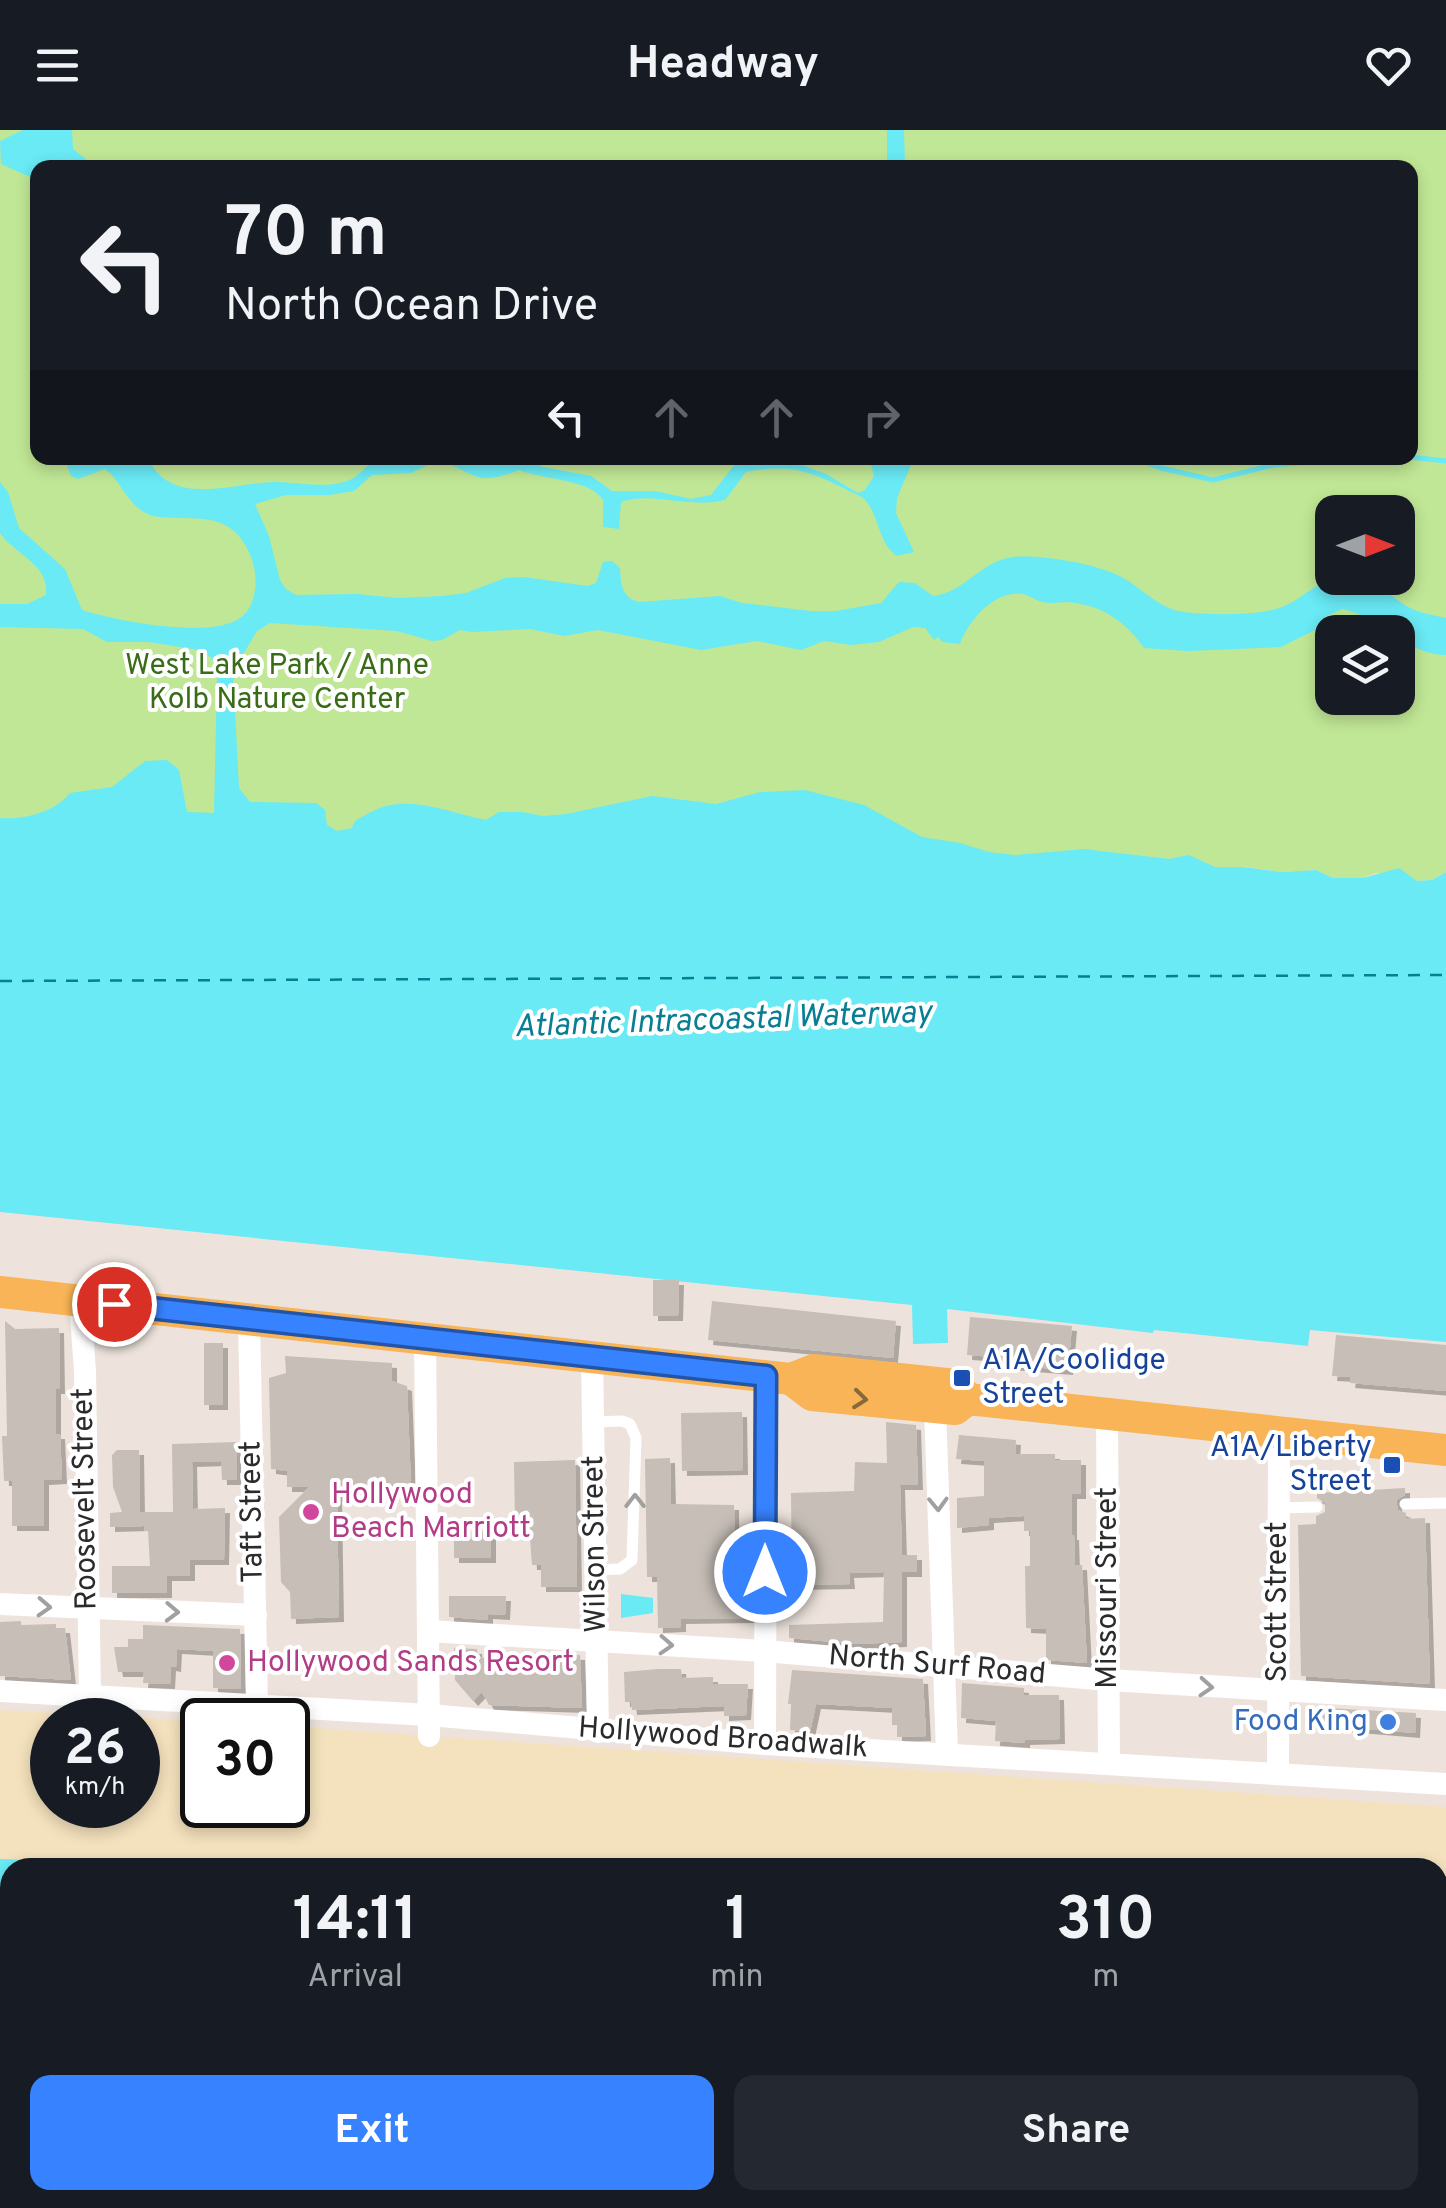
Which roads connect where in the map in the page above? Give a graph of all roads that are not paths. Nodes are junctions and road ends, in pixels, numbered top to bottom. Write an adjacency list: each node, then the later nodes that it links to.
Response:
1 (0, 1292): 2 (main road)
2 (80, 1300): 3 (main road); 19 (street, Roosevelt Street)
3 (248, 1319): 4 (main road); 20 (street, Taft Street)
4 (425, 1338): 5 (main road); 21 (street)
5 (592, 1357): 6 (main road); 10 (street, Wilson Street)
6 (778, 1378): 7 (main road); 8 (main road, one-way to 8); 23 (street)
7 (968, 1399): 8 (main road); 9 (main road)
8 (934, 1407): 24 (street, one-way to 24)
9 (1107, 1412): 11 (main road); 25 (street, Missouri Street)
10 (593, 1422): 17 (street, Wilson Street); 17 (lane, one-way to 10)
11 (1279, 1432): 12 (main road); 16 (street, Scott Street)
12 (1446, 1450)
13 (1446, 1503): 14 (lane)
14 (1405, 1504)
15 (1316, 1507): 16 (lane)
16 (1279, 1508): 27 (street, Scott Street)
17 (596, 1570): 22 (street, Wilson Street)
18 (0, 1604): 19 (street, one-way to 19)
19 (88, 1609): 20 (street, one-way to 20); 28 (street, Roosevelt Street)
20 (256, 1614): 29 (street, Taft Street)
21 (428, 1632): 22 (street, North Surf Road); 33 (street)
22 (598, 1642): 23 (street, North Surf Road, one-way to 23); 34 (street, Wilson Street)
23 (764, 1651): 24 (street, North Surf Road); 35 (street)
24 (944, 1666): 25 (street, North Surf Road); 36 (street)
25 (1109, 1680): 27 (street, North Surf Road, one-way to 27); 37 (street, Missouri Street)
26 (0, 1691): 28 (street, Hollywood Broadwalk)
27 (1278, 1691): 30 (street, North Surf Road); 38 (street, Scott Street)
28 (90, 1697): 31 (street, Hollywood Broadwalk)
29 (257, 1698)
30 (1446, 1700)
31 (180, 1702)
32 (310, 1712): 33 (street, Hollywood Broadwalk)
33 (429, 1726): 34 (street, Hollywood Broadwalk)
34 (598, 1732): 35 (street, Hollywood Broadwalk)
35 (765, 1744): 36 (street, Hollywood Broadwalk)
36 (947, 1753): 37 (street, Hollywood Broadwalk)
37 (1109, 1764): 38 (street, Hollywood Broadwalk)
38 (1278, 1772): 39 (street, Hollywood Broadwalk)
39 (1446, 1784)

